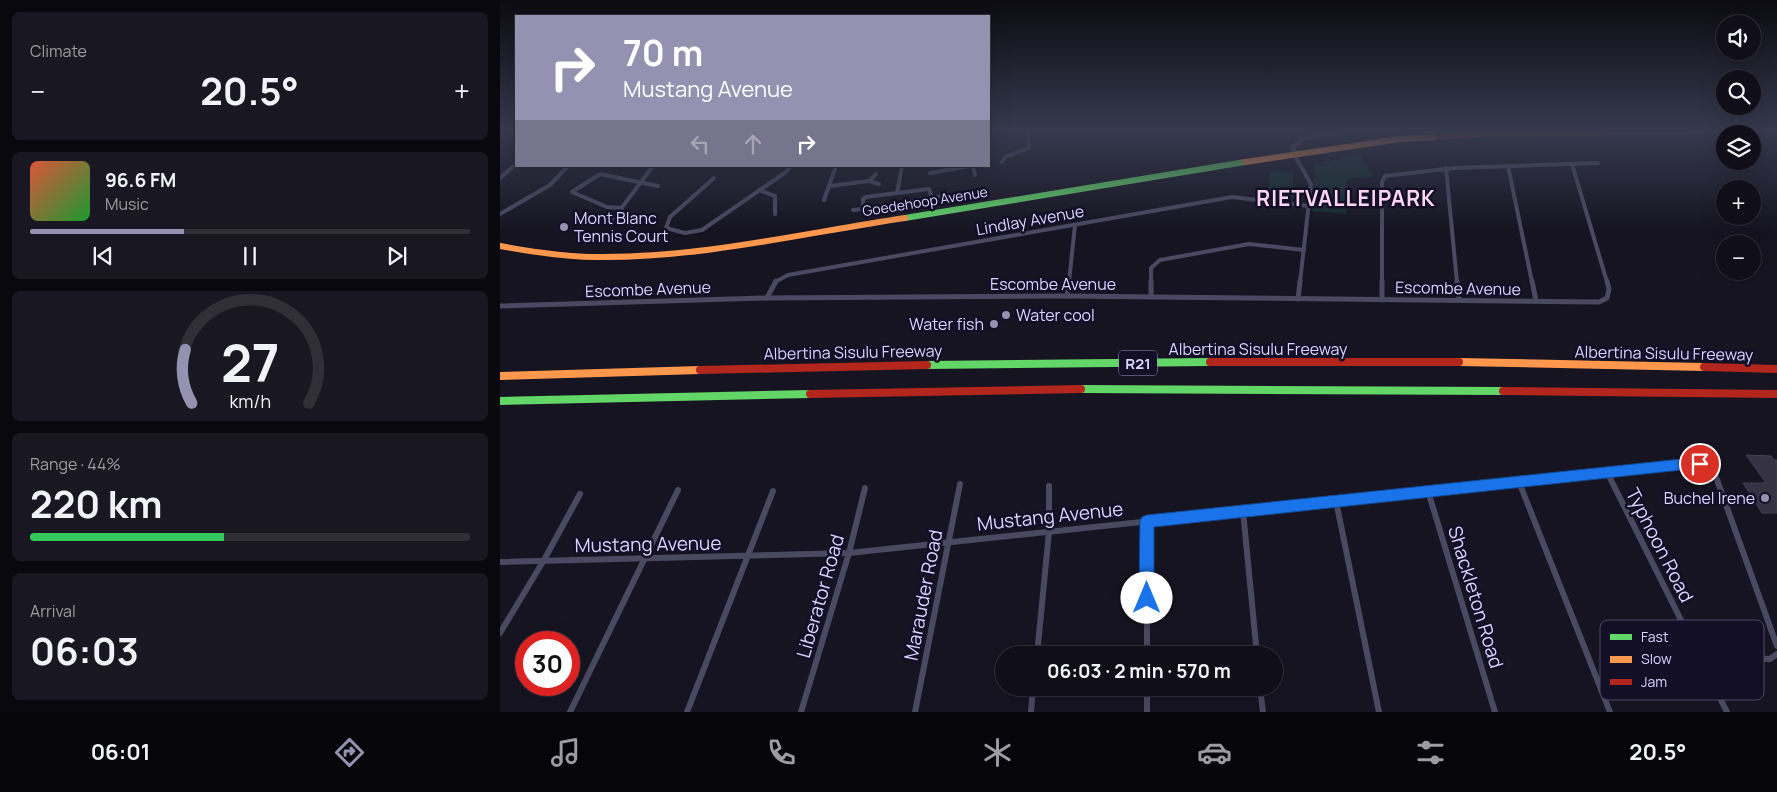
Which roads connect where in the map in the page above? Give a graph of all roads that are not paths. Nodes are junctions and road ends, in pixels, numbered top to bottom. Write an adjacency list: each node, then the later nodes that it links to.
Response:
1 (1238, 163): 40 (main road, Goedehoop Avenue)
2 (1300, 163): 32 (street)
3 (1592, 163): 4 (street)
4 (1572, 164): 6 (street); 48 (street, Escombe Avenue)
5 (515, 165): 18 (street)
6 (1508, 166): 14 (street); 48 (street)
7 (567, 167): 36 (street)
8 (652, 167): 21 (street)
9 (790, 167): 25 (street)
10 (836, 167): 24 (street)
11 (902, 167): 26 (street)
12 (965, 167): 15 (street)
13 (971, 167): 17 (street)
14 (1446, 168): 46 (street); 47 (street)
15 (930, 173)
16 (876, 174): 20 (street)
17 (975, 175)
18 (500, 178)
19 (714, 178): 25 (street)
20 (870, 181): 22 (street); 24 (street)
21 (642, 182): 23 (street); 33 (street); 33 (street)
22 (879, 184)
23 (658, 186)
24 (830, 186): 29 (street)
25 (759, 190): 37 (street)
26 (896, 193): 28 (street); 34 (street)
27 (951, 195): 28 (street)
28 (932, 198): 30 (street)
29 (824, 200)
30 (912, 201)
31 (878, 206): 34 (street)
32 (1309, 206): 39 (street, Lindlay Avenue); 41 (street)
33 (622, 208): 38 (street)
34 (863, 209): 35 (street)
35 (853, 210)
36 (500, 214)
37 (775, 214)
38 (614, 218)
39 (1075, 225): 42 (street); 44 (street, Lindlay Avenue)
40 (500, 246)
41 (1304, 250): 43 (street); 45 (street)
42 (1067, 296): 43 (street, Escombe Avenue); 44 (street, Escombe Avenue)
43 (1151, 297): 45 (street, Escombe Avenue)
44 (766, 298): 49 (street, Escombe Avenue)
45 (1298, 299): 46 (street, Escombe Avenue)
46 (1382, 300): 47 (street, Escombe Avenue)
47 (1459, 300): 48 (street, Escombe Avenue)
48 (1536, 301)
49 (500, 306)
50 (1777, 369): 51 (main road, Albertina Sisulu Freeway / R21)
51 (500, 376)
52 (1777, 394): 53 (main road, R21)
53 (500, 401)
54 (1607, 472): 55 (street, Mustang Avenue); 73 (street, Typhoon Road); 78 (street, Mustang Avenue)
55 (1518, 482): 61 (street, Mustang Avenue); 81 (street)
56 (960, 484): 67 (street, Marauder Road)
57 (1049, 486): 66 (street)
58 (865, 488): 68 (street, Liberator Road)
59 (678, 490): 70 (street)
60 (773, 491): 69 (street)
61 (1428, 491): 63 (street, Mustang Avenue); 95 (street, Shackleton Road)
62 (580, 494): 71 (street)
63 (1336, 501): 64 (street, Mustang Avenue); 94 (street)
64 (1243, 511): 65 (street, Mustang Avenue); 77 (street)
65 (1147, 521): 66 (street, Mustang Avenue); 76 (street)
66 (1049, 532): 67 (street, Mustang Avenue); 75 (street)
67 (948, 542): 68 (street, Mustang Avenue); 90 (street, Marauder Road)
68 (849, 553): 69 (street, Mustang Avenue); 89 (street, Liberator Road)
69 (747, 557): 70 (street, Mustang Avenue); 88 (street)
70 (645, 559): 71 (street, Mustang Avenue); 87 (street)
71 (544, 560): 72 (street, Mustang Avenue); 74 (street)
72 (500, 562)
73 (1681, 620)
74 (500, 633)
75 (1038, 646)
76 (1147, 646)
77 (1256, 646)
78 (1777, 646)
79 (1777, 654): 80 (street)
80 (1764, 659)
81 (1600, 687)
82 (1032, 696): 91 (street)
83 (1147, 696): 92 (street)
84 (1261, 696): 93 (street)
85 (1605, 700): 96 (street)
86 (1720, 700): 97 (street, Typhoon Road)
87 (570, 712)
88 (687, 712)
89 (801, 712)
90 (915, 712)
91 (1031, 712)
92 (1147, 712)
93 (1263, 712)
94 (1378, 712)
95 (1495, 712)
96 (1610, 712)
97 (1726, 712)

